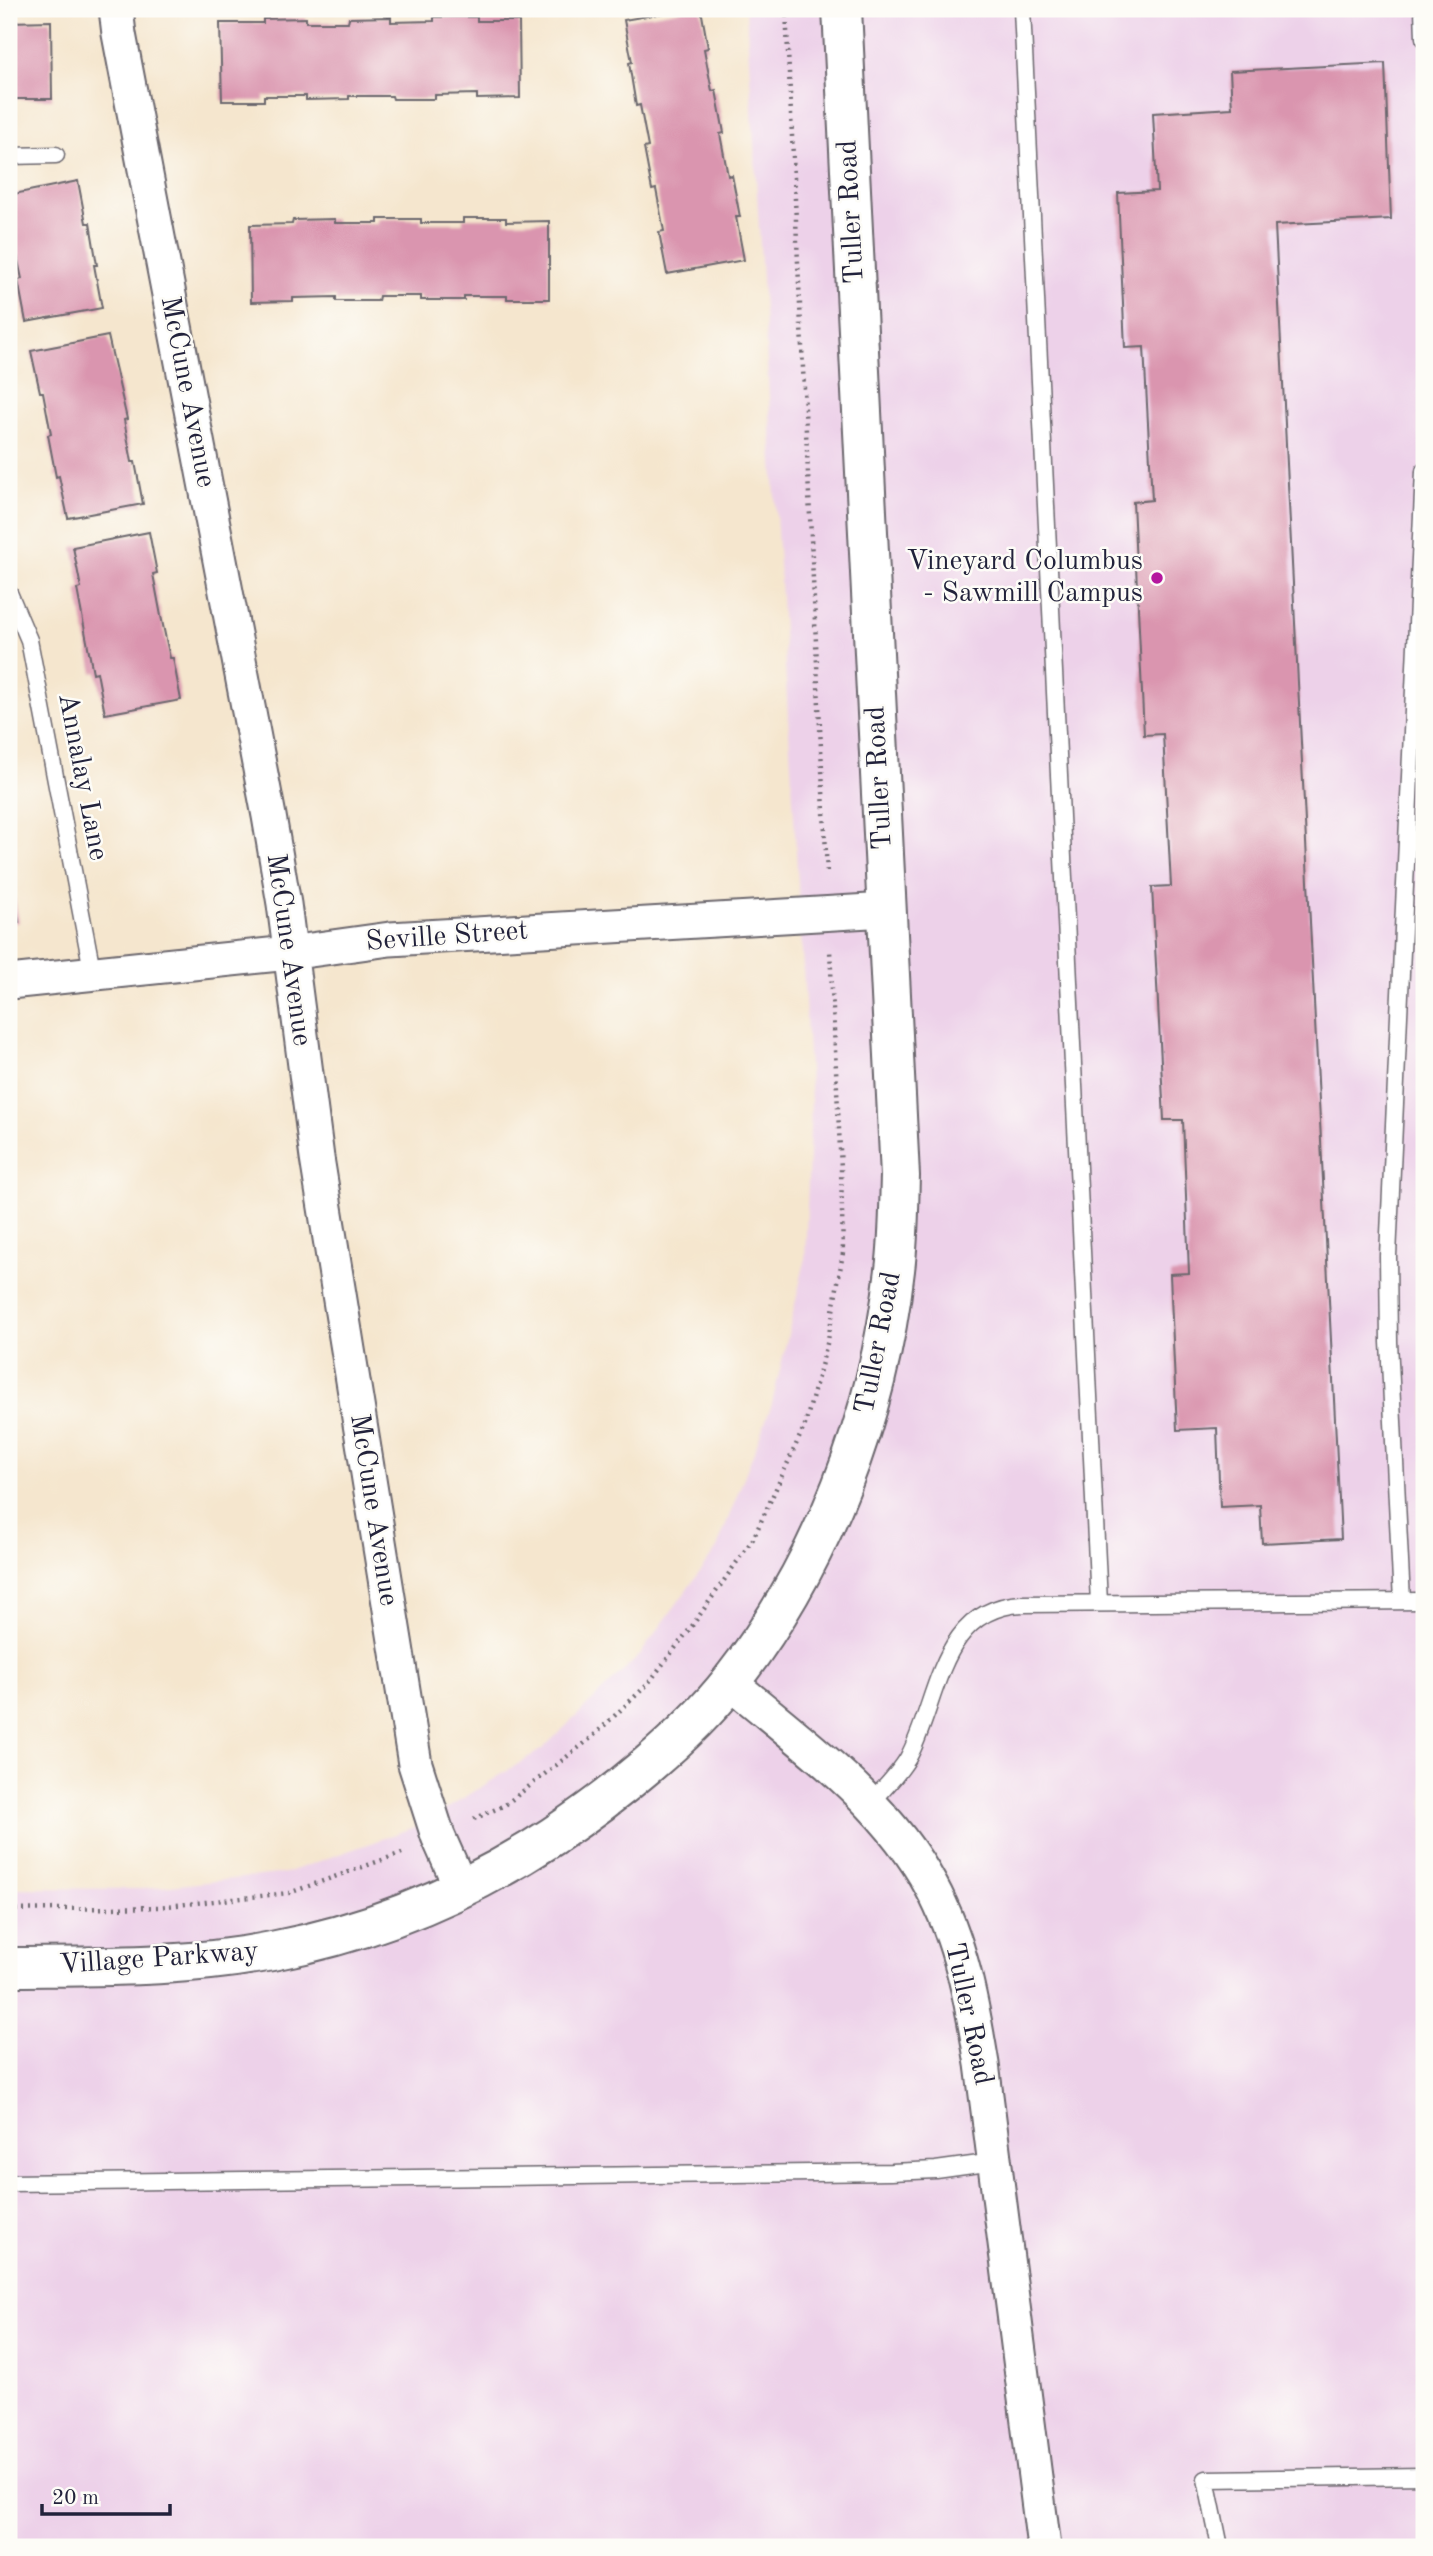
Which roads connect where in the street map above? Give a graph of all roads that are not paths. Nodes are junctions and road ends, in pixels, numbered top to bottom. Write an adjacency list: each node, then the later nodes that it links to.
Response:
1 (116, 9): 11 (street, McCune Avenue)
2 (842, 9): 10 (street, Tuller Road)
3 (1022, 9): 16 (lane)
4 (1423, 9): 5 (lane)
5 (1424, 38)
6 (56, 155): 7 (lane)
7 (9, 156)
8 (1424, 471): 14 (lane)
9 (9, 593): 12 (lane, Annalay Lane)
10 (887, 910): 11 (street, Seville Street); 17 (street, Tuller Road)
11 (289, 953): 12 (street, Seville Street); 19 (street, McCune Avenue)
12 (93, 975): 13 (street, Seville Street)
13 (9, 982)
14 (1402, 1601): 15 (lane); 16 (lane)
15 (1424, 1601)
16 (1099, 1603): 18 (lane)
17 (730, 1682): 18 (street, Tuller Road); 19 (street, Village Parkway)
18 (870, 1804): 21 (street, Tuller Road)
19 (461, 1888): 20 (street, Village Parkway)
20 (9, 1967)
21 (994, 2162): 22 (lane); 24 (street, Tuller Road)
22 (9, 2183)
23 (1424, 2476): 25 (lane)
24 (1044, 2547)
25 (1220, 2547)

